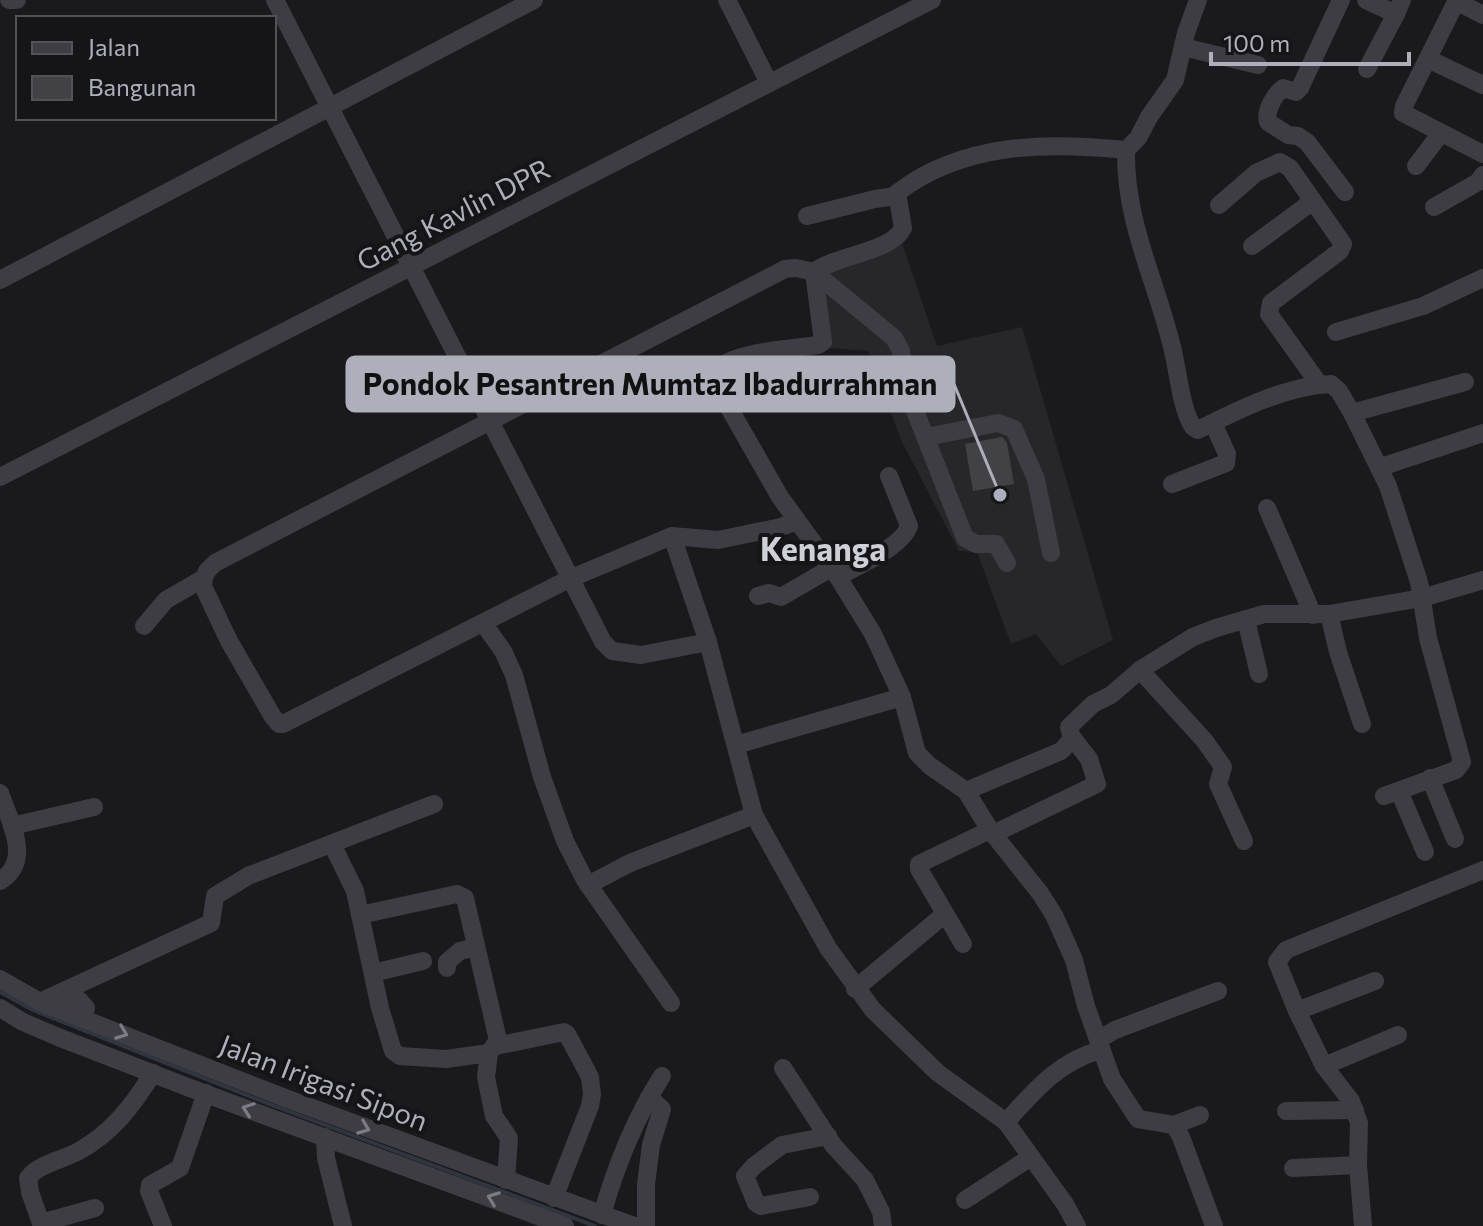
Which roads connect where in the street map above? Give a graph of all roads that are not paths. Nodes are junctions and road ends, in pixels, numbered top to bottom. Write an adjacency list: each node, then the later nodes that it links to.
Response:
1 (9, 0): 2 (street)
2 (17, 0)
3 (275, 0): 19 (street)
4 (534, 0): 19 (street)
5 (727, 0): 17 (street)
6 (932, 0): 17 (street, Gang Kavlin DPR)
7 (1198, 0): 13 (street)
8 (1341, 0): 25 (street)
9 (1366, 0): 11 (street)
10 (1456, 1): 12 (street); 14 (street)
11 (1399, 7): 16 (street)
12 (1483, 15)
13 (1183, 47): 15 (street); 21 (street)
14 (1428, 59): 18 (street); 20 (street)
15 (1258, 65)
16 (1367, 69)
17 (769, 83): 32 (street, Gang Kavlin DPR)
18 (1483, 85)
19 (329, 108): 32 (street); 35 (street)
20 (1441, 133): 22 (street); 23 (street)
21 (1126, 150): 26 (street); 41 (street)
22 (1483, 154)
23 (1416, 166)
24 (1483, 175): 29 (street)
25 (1345, 192)
26 (896, 196): 30 (street); 33 (street)
27 (1313, 201): 28 (street); 31 (street); 38 (street)
28 (1219, 205)
29 (1434, 207)
30 (807, 216)
31 (1252, 246)
32 (410, 268): 40 (street); 46 (street, Gang Kavlin DPR)
33 (814, 272): 40 (street); 43 (street); 49 (street)
34 (1483, 278): 36 (street)
35 (0, 280)
36 (1336, 332)
37 (1465, 382): 39 (street)
38 (1319, 384): 39 (street); 41 (street)
39 (1352, 413): 44 (street)
40 (489, 422): 54 (street); 55 (street)
41 (1213, 423): 47 (street)
42 (1483, 433): 44 (street)
43 (926, 437): 51 (street); 52 (street)
44 (1381, 467): 58 (street)
45 (889, 476): 53 (street)
46 (0, 477)
47 (1172, 484)
48 (1267, 508): 59 (street)
49 (797, 521): 50 (street); 53 (street)
50 (672, 536): 55 (street); 63 (street)
51 (1051, 553)
52 (1007, 563)
53 (835, 573): 57 (street); 66 (street)
54 (204, 578): 61 (street); 62 (street)
55 (569, 579): 61 (street); 63 (street)
56 (1483, 580): 58 (street)
57 (758, 596)
58 (1422, 598): 59 (street); 70 (street)
59 (1321, 615): 60 (street); 67 (street)
60 (1246, 620): 64 (street); 65 (street)
61 (483, 623): 84 (street)
62 (144, 626)
63 (708, 642): 69 (street)
64 (1140, 670): 68 (street); 79 (street)
65 (1259, 674)
66 (902, 697): 69 (street); 71 (street)
67 (1362, 724)
68 (1072, 737): 71 (street); 77 (street)
69 (736, 745): 75 (street)
70 (1430, 778): 78 (street); 81 (street)
71 (966, 791): 77 (street)
72 (0, 793): 76 (street)
73 (434, 804): 80 (street)
74 (94, 807): 76 (street)
75 (754, 815): 84 (street); 94 (street)
76 (12, 826): 83 (street)
77 (991, 832): 85 (street); 101 (street)
78 (1455, 839)
79 (1244, 841)
80 (332, 844): 86 (street); 96 (street)
81 (1425, 852)
82 (1483, 870): 99 (street)
83 (0, 881)
84 (588, 885): 97 (street)
85 (945, 914): 87 (street); 94 (street)
86 (360, 915): 88 (street); 91 (street)
87 (963, 944)
88 (476, 947): 90 (street); 102 (street)
89 (423, 961): 91 (street)
90 (447, 968)
91 (373, 973): 102 (street)
92 (0, 979): 96 (street, Jalan Irigasi Sipon)
93 (1375, 981): 99 (street)
94 (855, 989): 112 (street)
95 (1218, 991): 101 (street)
96 (40, 1002): 119 (street, Jalan Irigasi Sipon, one-way to 119)
97 (671, 1003)
98 (0, 1008): 105 (street, Jalan Irigasi Sipon)
99 (1297, 1011): 103 (street)
100 (1398, 1035): 103 (street)
101 (1100, 1045): 112 (street); 113 (street)
102 (492, 1050): 119 (street); 121 (street)
103 (1324, 1066): 109 (street)
104 (783, 1068): 114 (street)
105 (153, 1073): 107 (street, Jalan Irigasi Sipon); 125 (street)
106 (662, 1076): 108 (street)
107 (206, 1093): 115 (street, Jalan Irigasi Sipon, one-way to 107); 126 (street)
108 (649, 1097): 124 (street); 130 (street)
109 (1355, 1110): 110 (street); 117 (street)
110 (1286, 1111)
111 (1200, 1115): 113 (street)
112 (1006, 1122): 116 (street)
113 (1174, 1125): 133 (street)
114 (828, 1136): 120 (street); 131 (street)
115 (325, 1137): 127 (street); 128 (street, Jalan Irigasi Sipon, one-way to 115)
116 (1031, 1157): 122 (street); 132 (street)
117 (1358, 1165): 118 (street); 134 (street)
118 (1293, 1168)
119 (506, 1180): 121 (street, Jalan Irigasi Sipon)
120 (810, 1197)
121 (554, 1198): 124 (street, Jalan Irigasi Sipon)
122 (965, 1200)
123 (95, 1208): 125 (street)
124 (602, 1215): 129 (street, Jalan Irigasi Sipon)
125 (42, 1225)
126 (163, 1226)
127 (343, 1226)
128 (565, 1226)
129 (634, 1226)
130 (646, 1226)
131 (883, 1226)
132 (1077, 1226)
133 (1214, 1226)
134 (1363, 1226)

